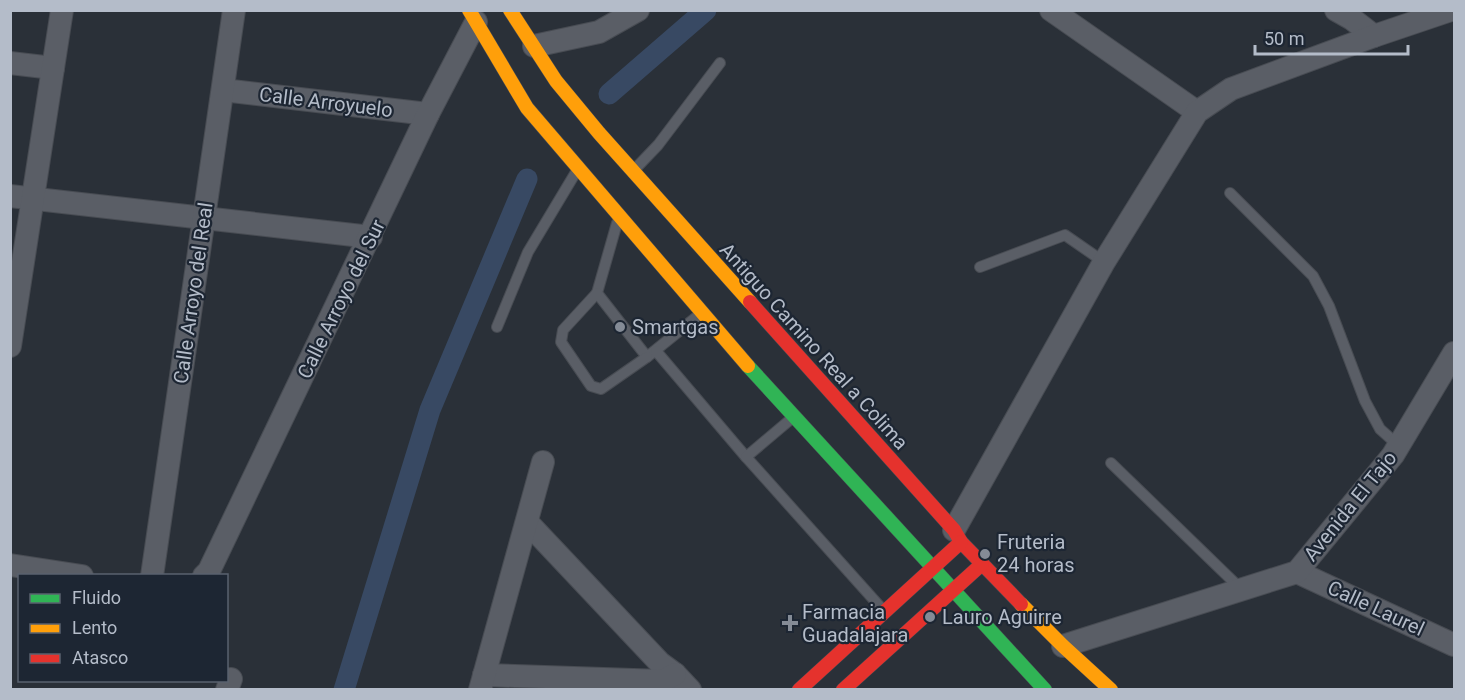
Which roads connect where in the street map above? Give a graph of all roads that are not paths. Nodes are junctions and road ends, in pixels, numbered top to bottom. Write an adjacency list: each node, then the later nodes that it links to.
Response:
1 (62, 10): 13 (street)
2 (234, 10): 14 (street, Calle Arroyo del Real)
3 (510, 10): 10 (main road, Antiguo Camino Real a Colima)
4 (638, 10): 10 (street)
5 (1051, 10): 15 (street)
6 (1336, 10): 9 (street)
7 (1451, 10): 9 (street)
8 (473, 16): 16 (street, Calle Arroyo del Sur); 17 (main road)
9 (1374, 36): 15 (street)
10 (534, 46): 18 (main road, Antiguo Camino Real a Colima)
11 (10, 63): 13 (street)
12 (720, 63): 18 (lane)
13 (53, 68): 21 (street)
14 (223, 90): 16 (street, Calle Arroyuelo); 23 (street, Calle Arroyo del Real)
15 (1197, 112): 25 (street)
16 (428, 114): 24 (street, Calle Arroyo del Sur)
17 (578, 169): 22 (main road); 29 (lane)
18 (633, 172): 39 (main road, Antiguo Camino Real a Colima)
19 (1230, 193): 34 (lane)
20 (10, 196): 21 (street)
21 (33, 199): 23 (street); 30 (street)
22 (619, 217): 27 (lane); 28 (main road)
23 (204, 218): 24 (street); 45 (street, Calle Arroyo del Real)
24 (371, 237): 46 (street, Calle Arroyo del Sur)
25 (1104, 262): 26 (lane); 39 (street)
26 (980, 267)
27 (597, 293): 31 (lane); 31 (lane)
28 (701, 313): 31 (lane); 33 (main road)
29 (497, 327)
30 (11, 337)
31 (651, 354): 35 (lane)
32 (1452, 365): 34 (street, Avenida El Tajo)
33 (794, 417): 35 (lane); 42 (main road)
34 (1399, 446): 43 (street, Avenida El Tajo)
35 (746, 457): 49 (lane)
36 (543, 462): 38 (street)
37 (1111, 463): 48 (lane)
38 (527, 522): 52 (street); 53 (street)
39 (958, 536): 40 (main road, Antiguo Camino Real a Colima); 42 (main road)
40 (982, 564): 47 (main road); 51 (main road, Antiguo Camino Real a Colima)
41 (10, 565): 44 (street)
42 (933, 567): 47 (main road); 49 (main road)
43 (1298, 572): 48 (street, Avenida El Tajo); 50 (street, Calle Laurel)
44 (69, 574)
45 (152, 574)
46 (206, 574)
47 (953, 590): 55 (main road); 56 (main road)
48 (1242, 590): 51 (street, Avenida El Tajo)
49 (885, 611): 54 (main road)
50 (1455, 645)
51 (1064, 646): 57 (main road, Antiguo Camino Real a Colima)
52 (671, 679): 53 (street)
53 (482, 682)
54 (798, 690)
55 (843, 690)
56 (1045, 690)
57 (1111, 690)

